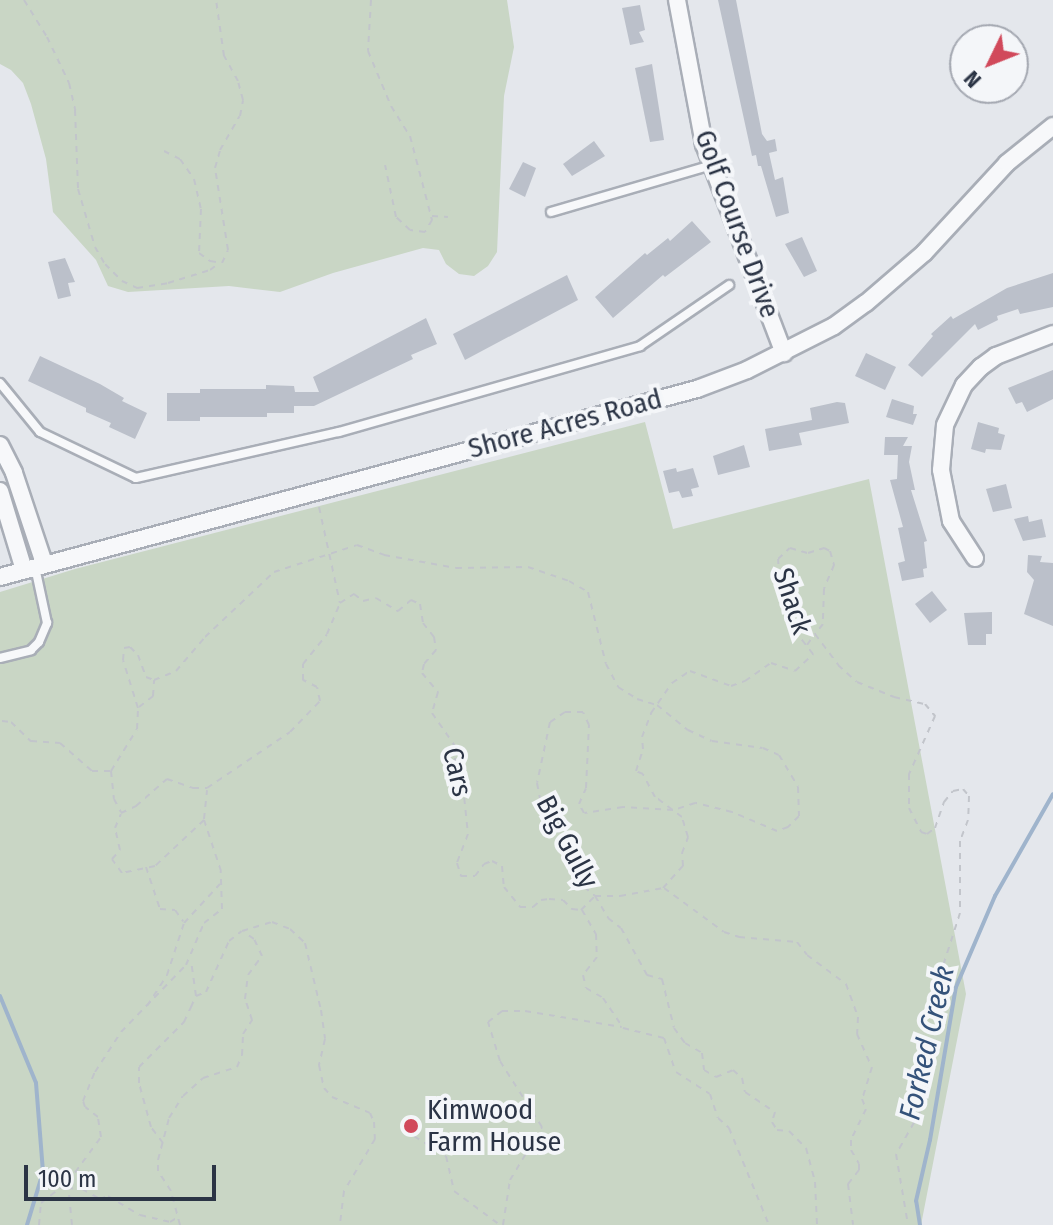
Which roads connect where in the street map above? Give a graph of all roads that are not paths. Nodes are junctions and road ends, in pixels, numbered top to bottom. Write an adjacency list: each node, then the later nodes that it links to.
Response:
1 (677, 0): 3 (street, Golf Course Drive)
2 (1053, 126): 7 (street, Shore Acres Road)
3 (712, 165): 4 (lane); 7 (street, Golf Course Drive)
4 (551, 212)
5 (729, 285): 8 (lane)
6 (1053, 334): 11 (street)
7 (784, 353): 12 (street, Shore Acres Road)
8 (0, 383)
9 (0, 445): 12 (street)
10 (0, 491): 12 (street)
11 (975, 558)
12 (34, 566): 13 (street, Shore Acres Road); 14 (lane)
13 (0, 577)
14 (0, 658)

